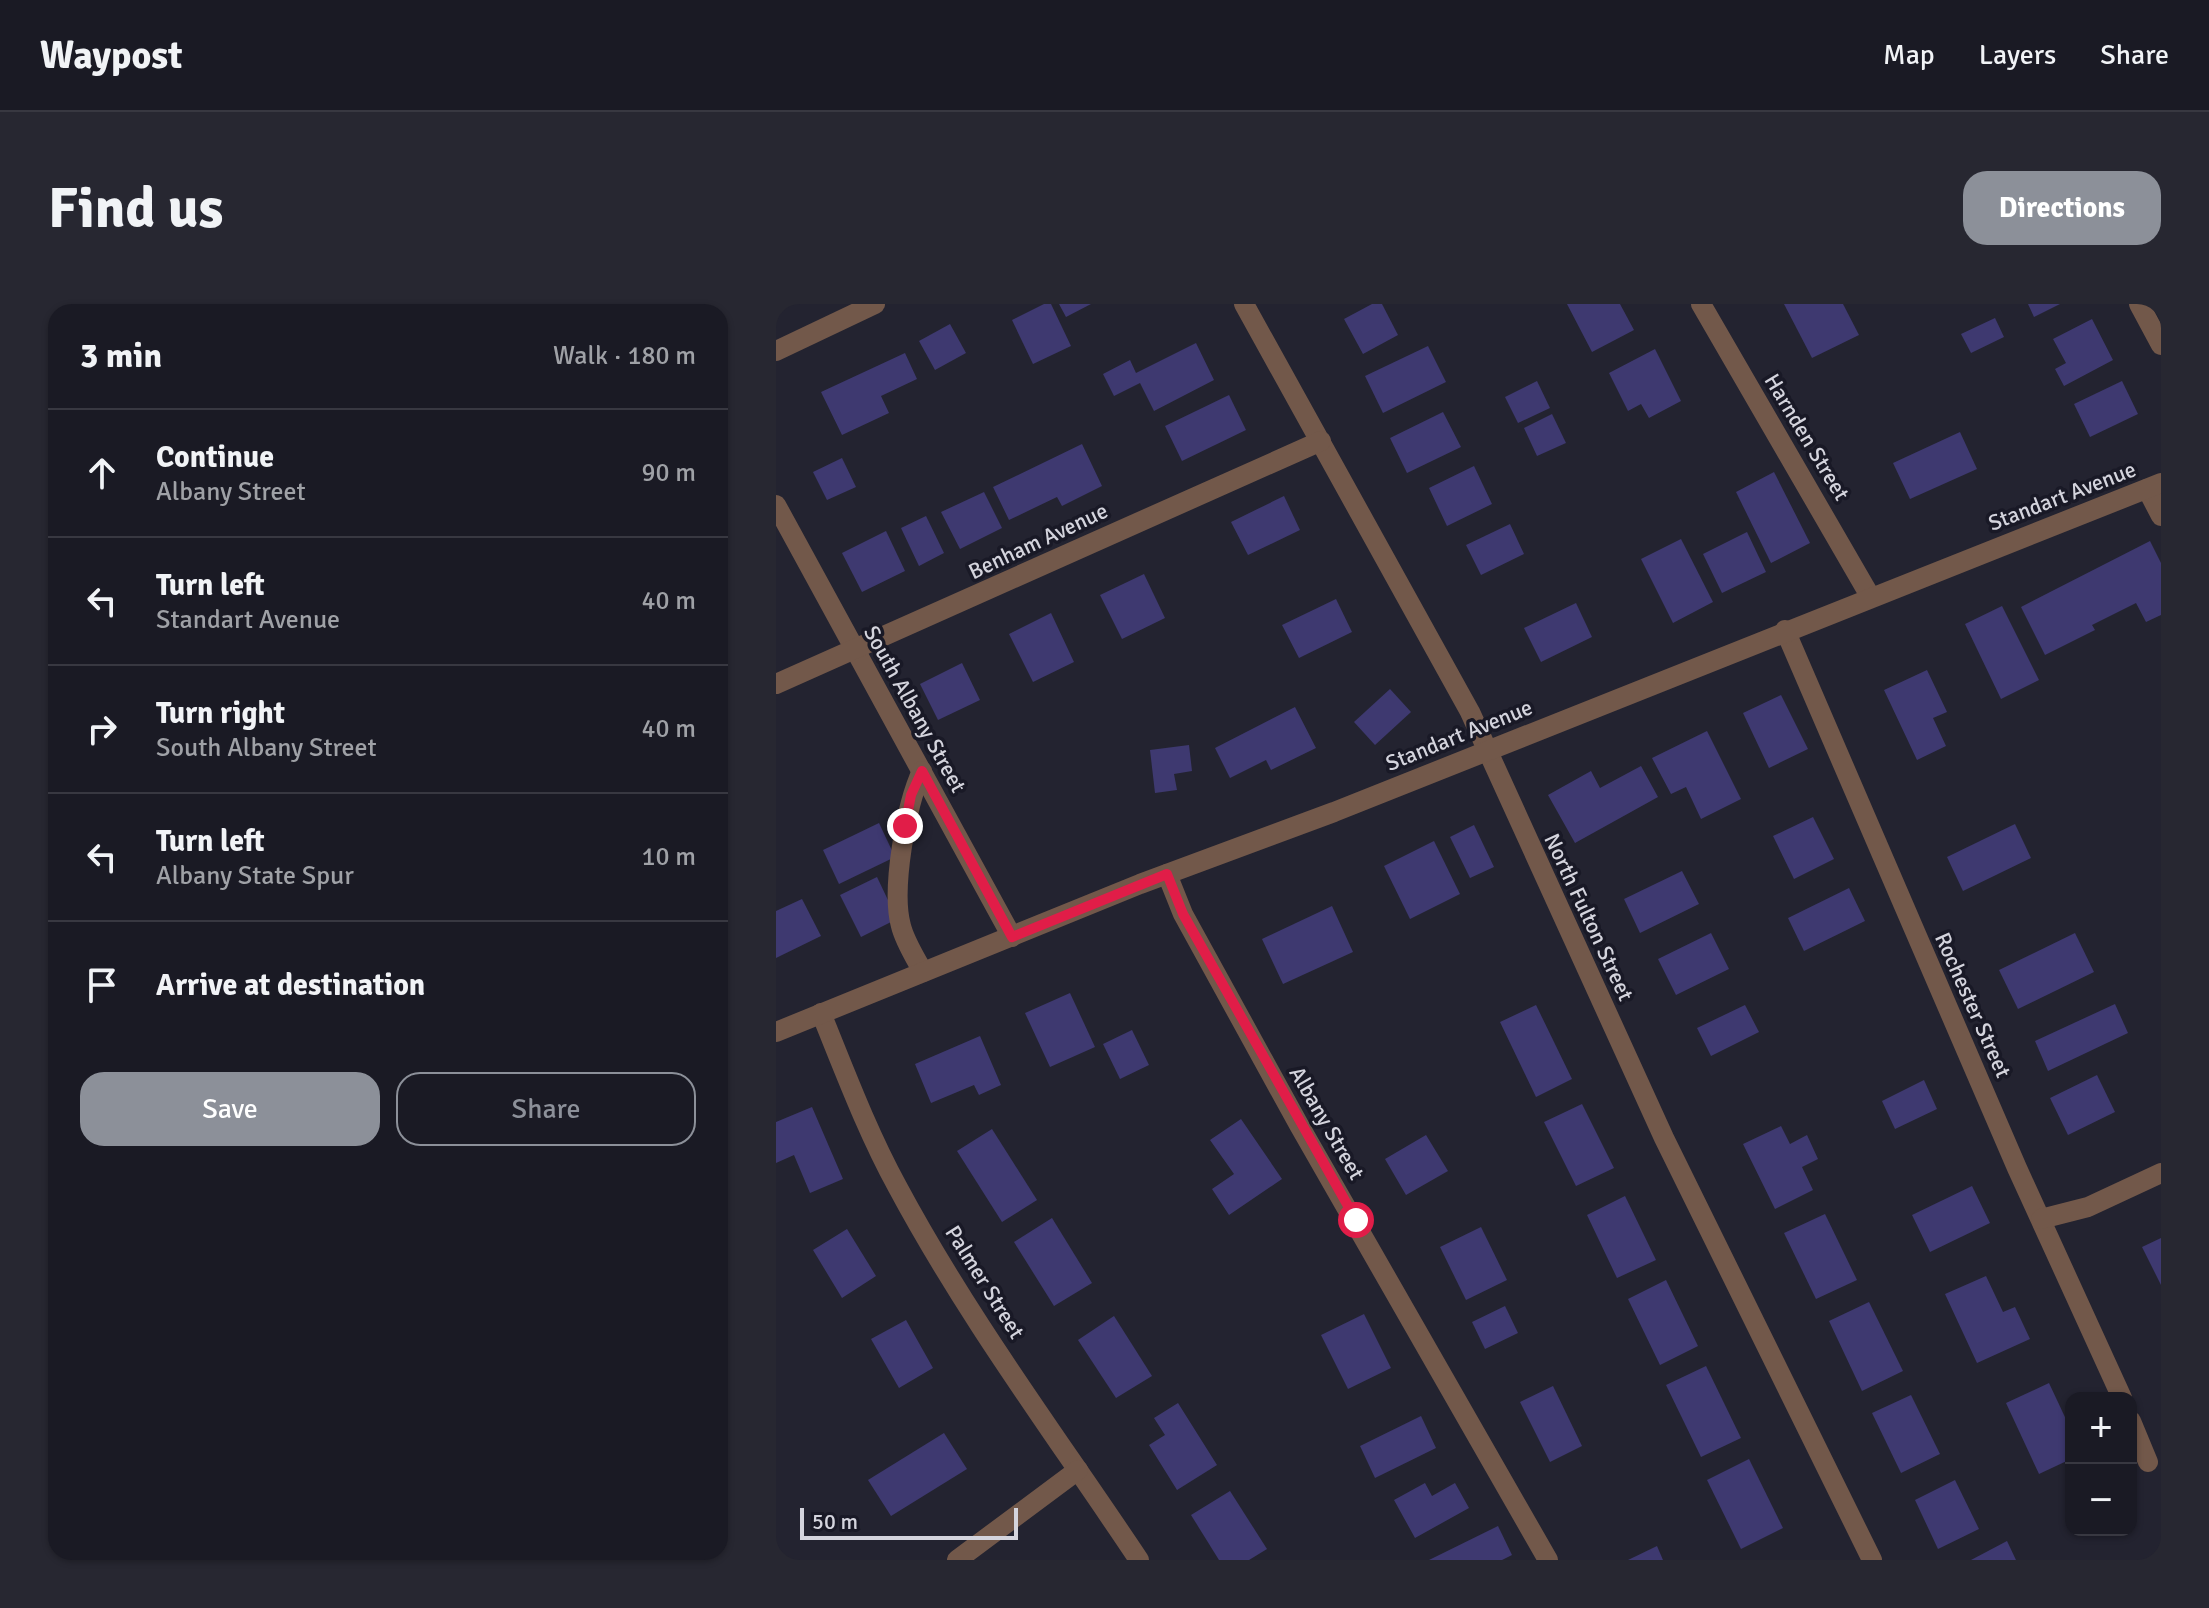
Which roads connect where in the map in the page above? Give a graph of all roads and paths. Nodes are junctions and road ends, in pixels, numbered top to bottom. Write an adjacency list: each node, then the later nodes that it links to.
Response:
1 (875, 304): 6 (street)
2 (1244, 304): 7 (street, North Fulton Street)
3 (1701, 304): 11 (street, Harnden Street)
4 (2139, 304): 5 (street)
5 (2161, 345)
6 (776, 351)
7 (1321, 441): 13 (street, Benham Avenue); 15 (street, North Fulton Street)
8 (2154, 486): 10 (street); 11 (street, Standart Avenue)
9 (776, 505): 13 (street, South Albany Street)
10 (2161, 516)
11 (1870, 596): 12 (street, Standart Avenue)
12 (1785, 630): 15 (street, Standart Avenue); 23 (street, Rochester Street)
13 (854, 649): 14 (street, Benham Avenue); 16 (street, South Albany Street)
14 (776, 684)
15 (1488, 750): 17 (street, Standart Avenue); 31 (street, North Fulton Street)
16 (922, 771): 18 (street, South Albany Street); 19 (street)
17 (1167, 874): 18 (street, Standart Avenue); 30 (street, Albany Street)
18 (1012, 937): 19 (street, Standart Avenue)
19 (923, 972): 20 (street, Standart Avenue)
20 (821, 1013): 21 (street, Standart Avenue); 27 (street, Palmer Street)
21 (776, 1032)
22 (2161, 1173): 23 (street)
23 (2041, 1219): 24 (street, Rochester Street)
24 (2119, 1392)
25 (2137, 1435): 26 (street)
26 (2148, 1462)
27 (1078, 1470): 28 (street); 29 (street, Palmer Street)
28 (957, 1560)
29 (1139, 1560)
30 (1548, 1560)
31 (1872, 1560)

